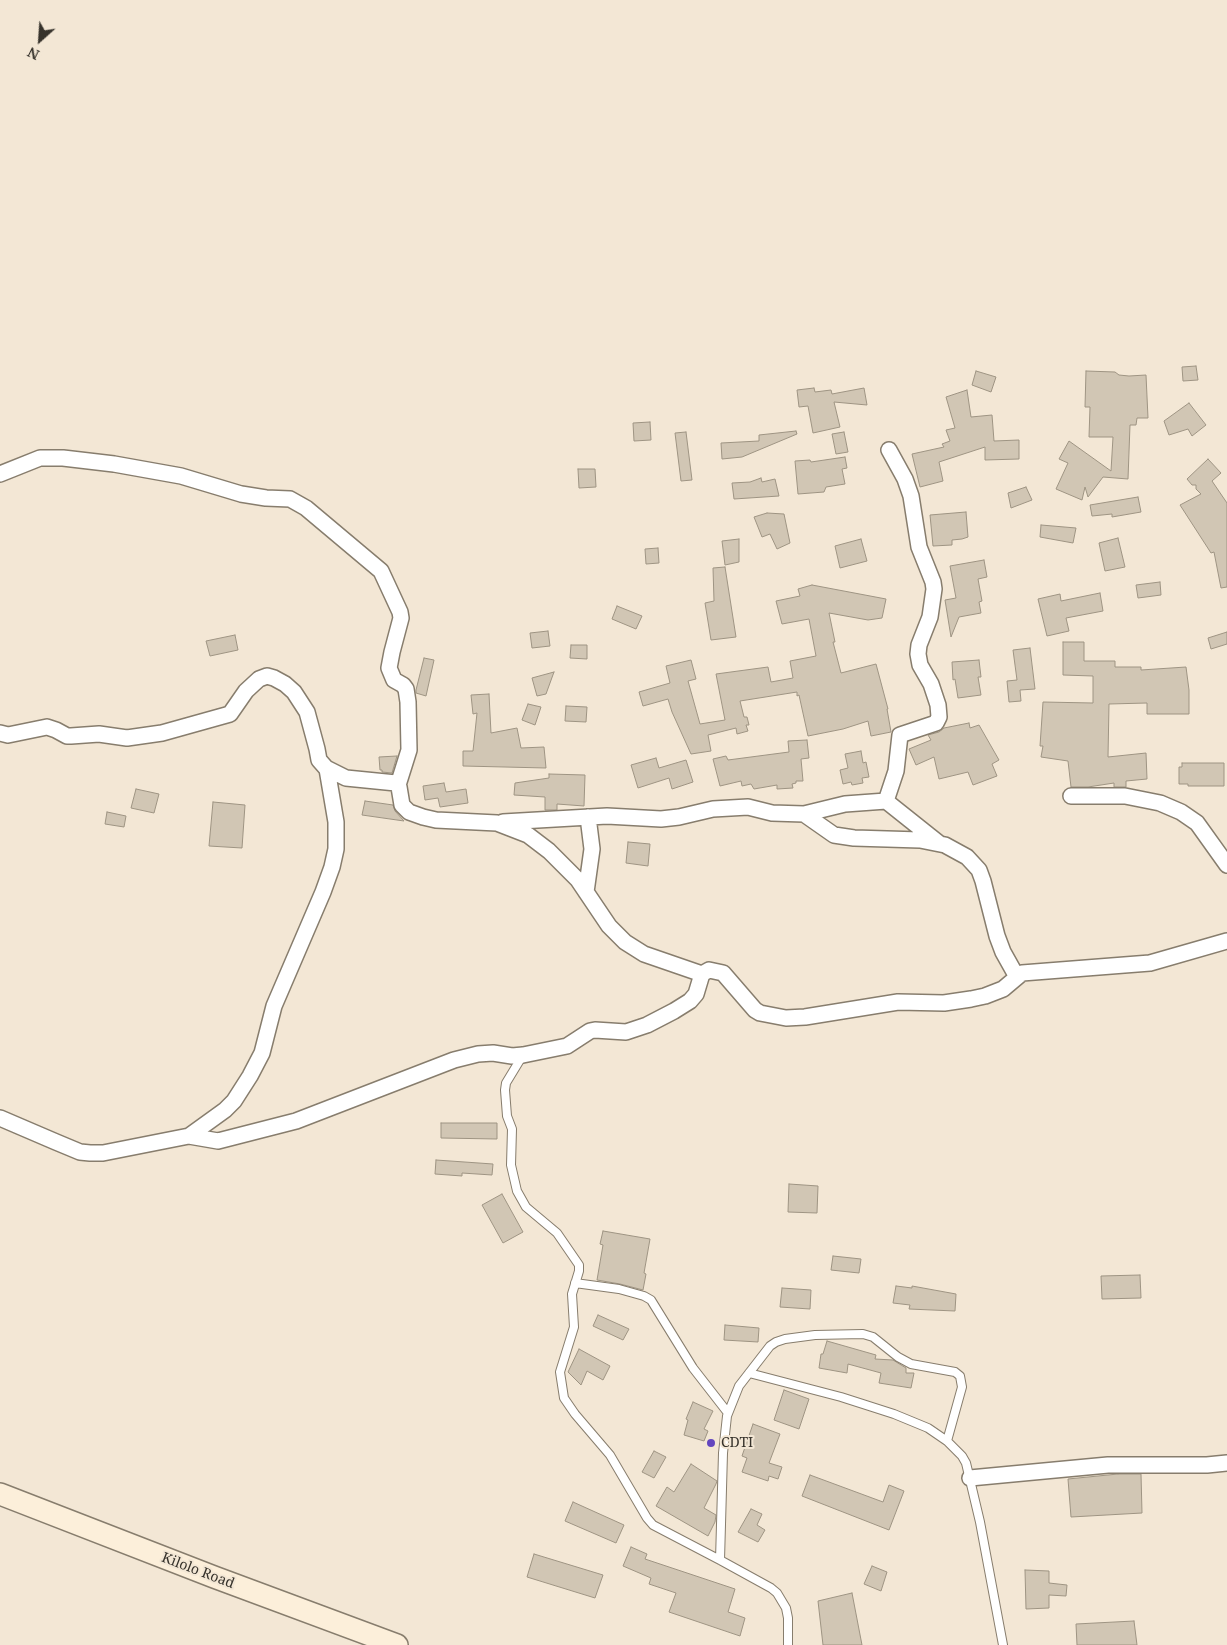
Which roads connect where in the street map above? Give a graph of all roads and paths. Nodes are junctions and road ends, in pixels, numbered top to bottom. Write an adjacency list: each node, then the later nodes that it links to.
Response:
1 (889, 450): 7 (street)
2 (0, 474): 5 (street)
3 (0, 733): 4 (street)
4 (327, 769): 5 (street); 19 (street)
5 (398, 784): 10 (street)
6 (1071, 796): 12 (street)
7 (886, 800): 8 (street); 11 (street)
8 (804, 814): 9 (street); 11 (street)
9 (588, 817): 10 (street); 13 (street)
10 (497, 822): 13 (street)
11 (940, 844): 16 (street)
12 (1227, 865)
13 (586, 892): 15 (street)
14 (1227, 941): 16 (street)
15 (702, 974): 16 (street); 17 (street)
16 (1017, 978)
17 (523, 1055): 19 (street); 20 (lane)
18 (0, 1118): 19 (street)
19 (189, 1136)
20 (575, 1283): 22 (lane); 27 (lane)
21 (749, 1373): 22 (lane); 23 (lane); 23 (lane)
22 (728, 1413): 27 (lane)
23 (948, 1441): 25 (lane)
24 (1227, 1463): 25 (street)
25 (970, 1478): 30 (lane)
26 (0, 1494): 28 (main road, Kilolo Road)
27 (720, 1560): 29 (lane)
28 (397, 1645)
29 (788, 1645)
30 (1003, 1645)

